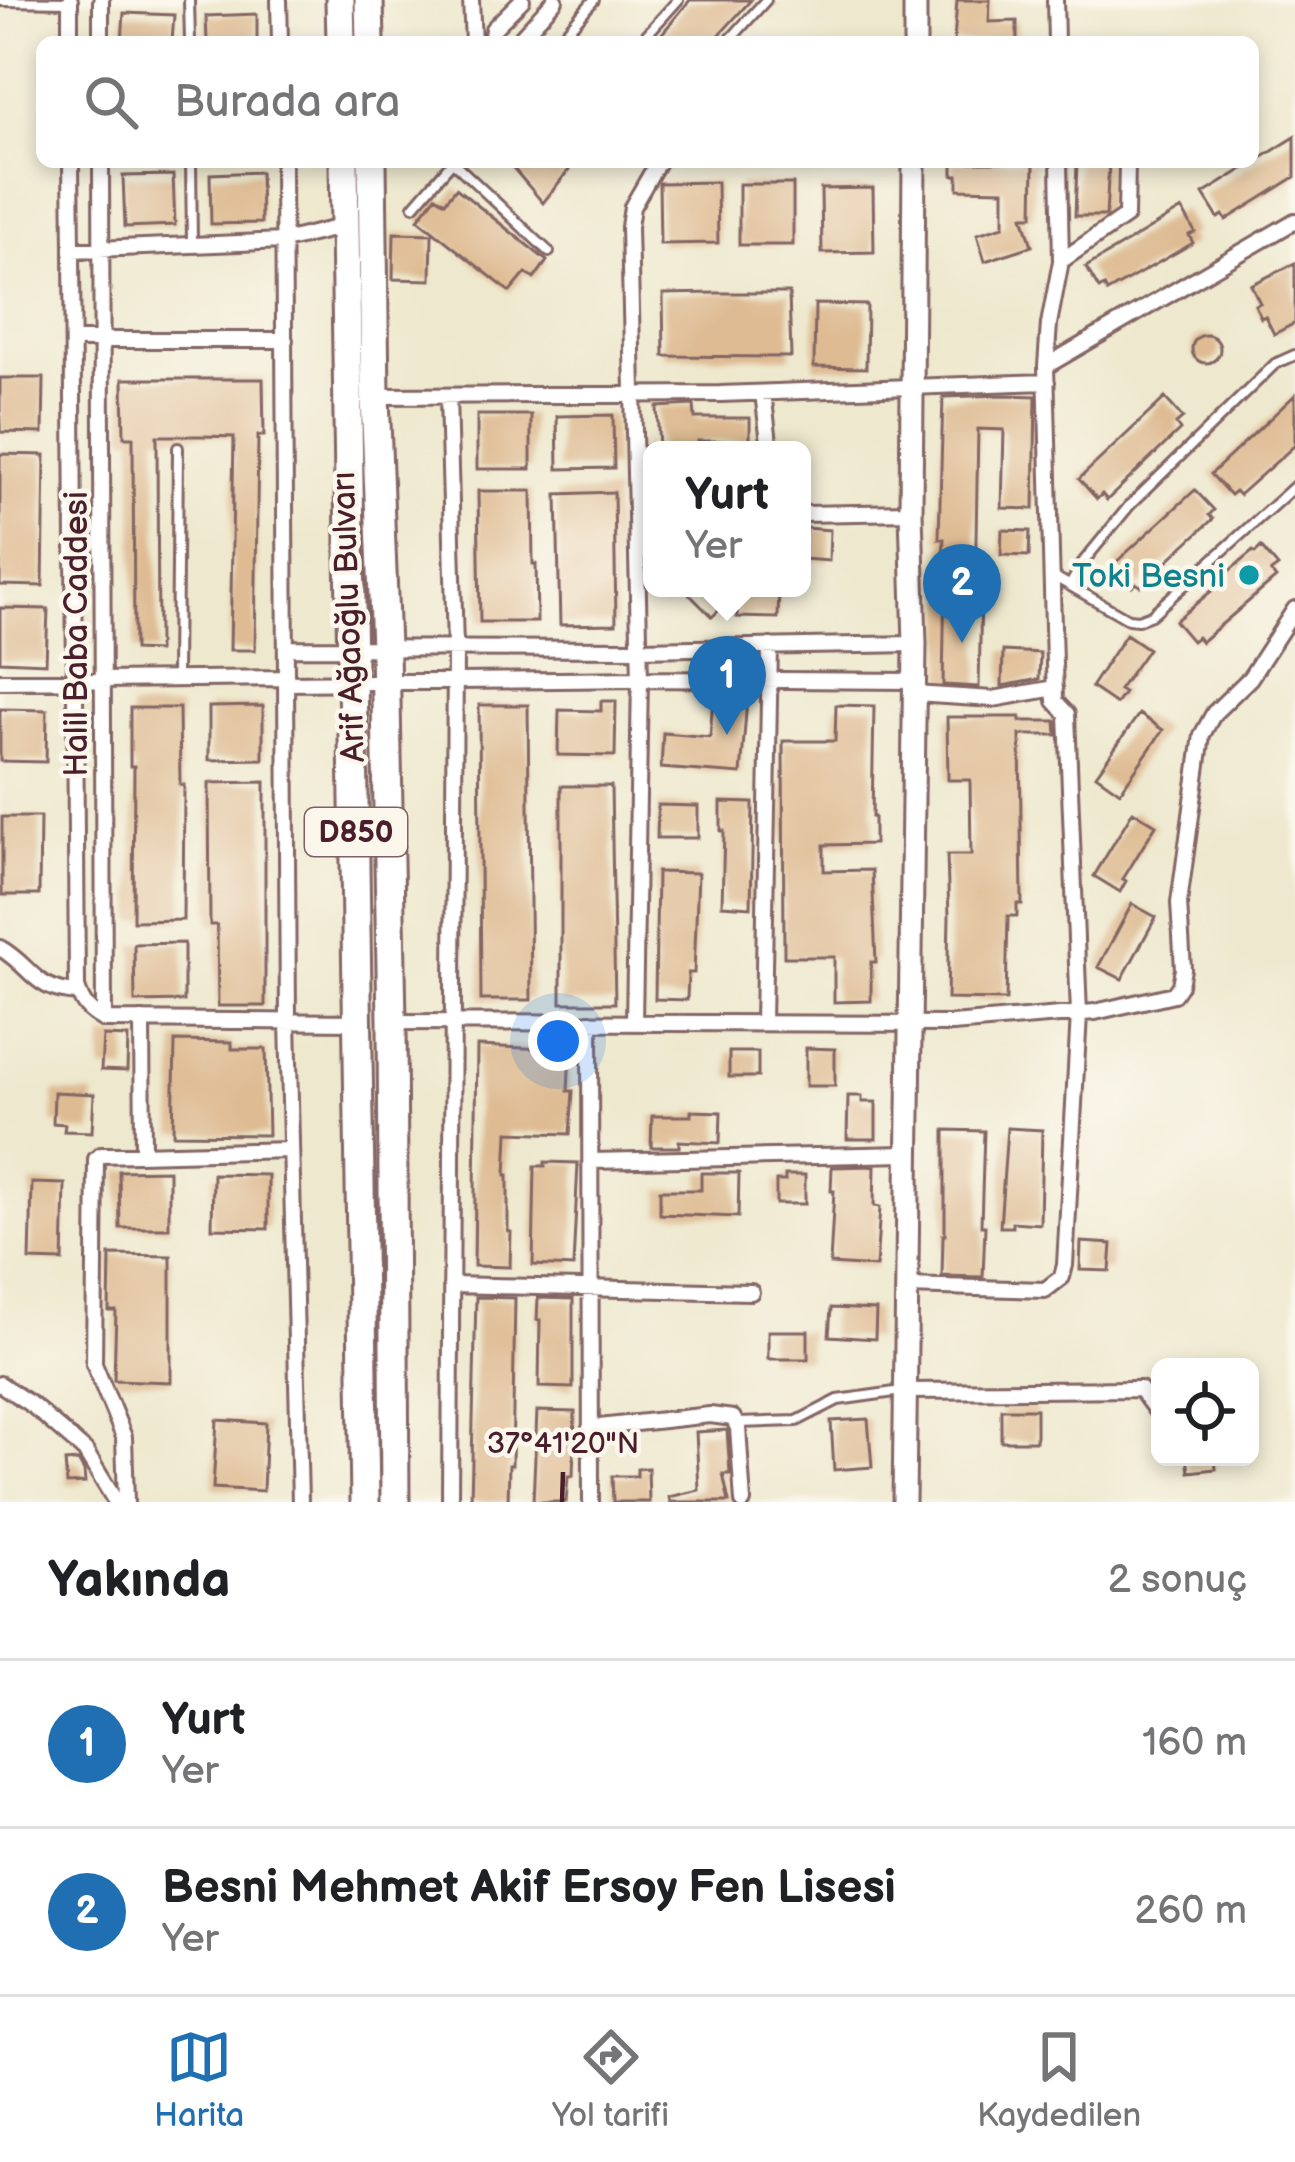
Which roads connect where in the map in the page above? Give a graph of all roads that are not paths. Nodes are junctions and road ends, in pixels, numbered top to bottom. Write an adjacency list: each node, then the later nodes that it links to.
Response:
1 (101, 0): 17 (street)
2 (189, 0): 18 (lane)
3 (279, 0): 19 (street)
4 (340, 0): 20 (highway)
5 (369, 0): 21 (highway)
6 (471, 0): 22 (street)
7 (522, 0): 23 (street)
8 (554, 0): 24 (street)
9 (594, 0): 25 (lane)
10 (678, 0): 26 (lane)
11 (766, 0): 27 (lane)
12 (915, 0): 28 (street)
13 (1055, 0): 29 (street)
14 (0, 1): 15 (lane)
15 (70, 1): 16 (street)
16 (70, 36)
17 (101, 36)
18 (190, 36)
19 (280, 36)
20 (341, 36)
21 (370, 36)
22 (473, 36)
23 (492, 36)
24 (522, 36)
25 (562, 36)
26 (645, 36)
27 (733, 36)
28 (915, 36)
29 (1056, 36)
30 (71, 168): 48 (street)
31 (101, 168): 47 (street, Halil Baba Caddesi)
32 (191, 168): 46 (lane)
33 (283, 168): 45 (street)
34 (363, 168): 44 (highway, Arif Ağaoğlu Bulvarı / D850)
35 (365, 168): 59 (highway, Arif Ağaoğlu Bulvarı / D850)
36 (448, 168): 42 (lane)
37 (459, 168): 49 (lane)
38 (655, 168): 58 (street)
39 (914, 168): 56 (street)
40 (1059, 168): 50 (street)
41 (1127, 168): 50 (street)
42 (414, 206)
43 (1295, 221): 55 (street)
44 (345, 226): 45 (street); 73 (highway, Arif Ağaoğlu Bulvarı / D850)
45 (284, 241): 46 (street); 53 (street)
46 (191, 245): 47 (street)
47 (101, 248): 48 (street); 52 (street, Halil Baba Caddesi)
48 (72, 250): 51 (street)
49 (549, 252)
50 (1061, 261): 55 (street)
51 (73, 340): 52 (street); 78 (street)
52 (101, 340): 53 (street); 79 (street, Halil Baba Caddesi)
53 (285, 340): 72 (street)
54 (1295, 355): 67 (lane)
55 (1046, 374): 56 (street); 66 (street)
56 (911, 388): 57 (street); 64 (street)
57 (763, 393): 58 (street); 61 (street)
58 (634, 395): 60 (street); 75 (street)
59 (376, 396): 60 (street); 71 (highway, Arif Ağaoğlu Bulvarı / D850)
60 (448, 396): 74 (street)
61 (769, 441)
62 (178, 448): 76 (lane)
63 (1295, 486): 67 (lane)
64 (911, 512): 65 (street); 69 (street)
65 (811, 514)
66 (1052, 575): 67 (lane); 87 (street)
67 (1070, 585)
68 (1295, 609): 90 (street)
69 (915, 644): 70 (street); 86 (street)
70 (770, 646): 75 (street); 81 (street)
71 (385, 647): 73 (street); 74 (street); 84 (highway, Arif Ağaoğlu Bulvarı / D850)
72 (286, 648): 73 (street); 80 (street)
73 (353, 648): 85 (highway, Arif Ağaoğlu Bulvarı / D850)
74 (455, 648): 75 (street); 83 (street)
75 (639, 649): 77 (street)
76 (176, 679): 79 (street); 80 (street)
77 (640, 679): 81 (street); 83 (street); 98 (street)
78 (76, 680): 79 (street); 82 (street); 89 (street)
79 (101, 680): 91 (street, Halil Baba Caddesi)
80 (287, 680): 85 (street); 93 (street)
81 (770, 680): 86 (street); 99 (street)
82 (0, 681)
83 (454, 682): 84 (street); 96 (street)
84 (386, 683): 85 (street); 95 (highway, Arif Ağaoğlu Bulvarı / D850)
85 (354, 684): 94 (highway, Arif Ağaoğlu Bulvarı / D850)
86 (914, 687): 87 (street); 100 (street)
87 (1055, 688): 90 (street)
88 (0, 948): 89 (street)
89 (79, 993): 91 (street)
90 (1079, 1014): 100 (street); 106 (street)
91 (104, 1020): 92 (street)
92 (142, 1020): 93 (street); 102 (street)
93 (289, 1022): 94 (street); 101 (street)
94 (358, 1022): 117 (highway, Arif Ağaoğlu Bulvarı / D850)
95 (392, 1022): 96 (street); 118 (highway, Arif Ağaoğlu Bulvarı / D850)
96 (452, 1022): 97 (street); 105 (street)
97 (590, 1022): 98 (street); 104 (street)
98 (634, 1022): 99 (street)
99 (763, 1022): 100 (street)
100 (908, 1022): 103 (street)
101 (292, 1150): 102 (street); 116 (street)
102 (142, 1154): 115 (street)
103 (907, 1154): 104 (street); 106 (street)
104 (591, 1161): 107 (street)
105 (451, 1285): 107 (street); 119 (street)
106 (905, 1286): 110 (street)
107 (590, 1288): 108 (street); 113 (street)
108 (751, 1292)
109 (0, 1384): 114 (street)
110 (904, 1391): 111 (street); 112 (lane); 122 (street)
111 (1151, 1404)
112 (736, 1423): 113 (street); 121 (street)
113 (590, 1428): 120 (street)
114 (116, 1502)
115 (126, 1502)
116 (300, 1502)
117 (365, 1502)
118 (394, 1502)
119 (450, 1502)
120 (591, 1502)
121 (743, 1502)
122 (904, 1502)

